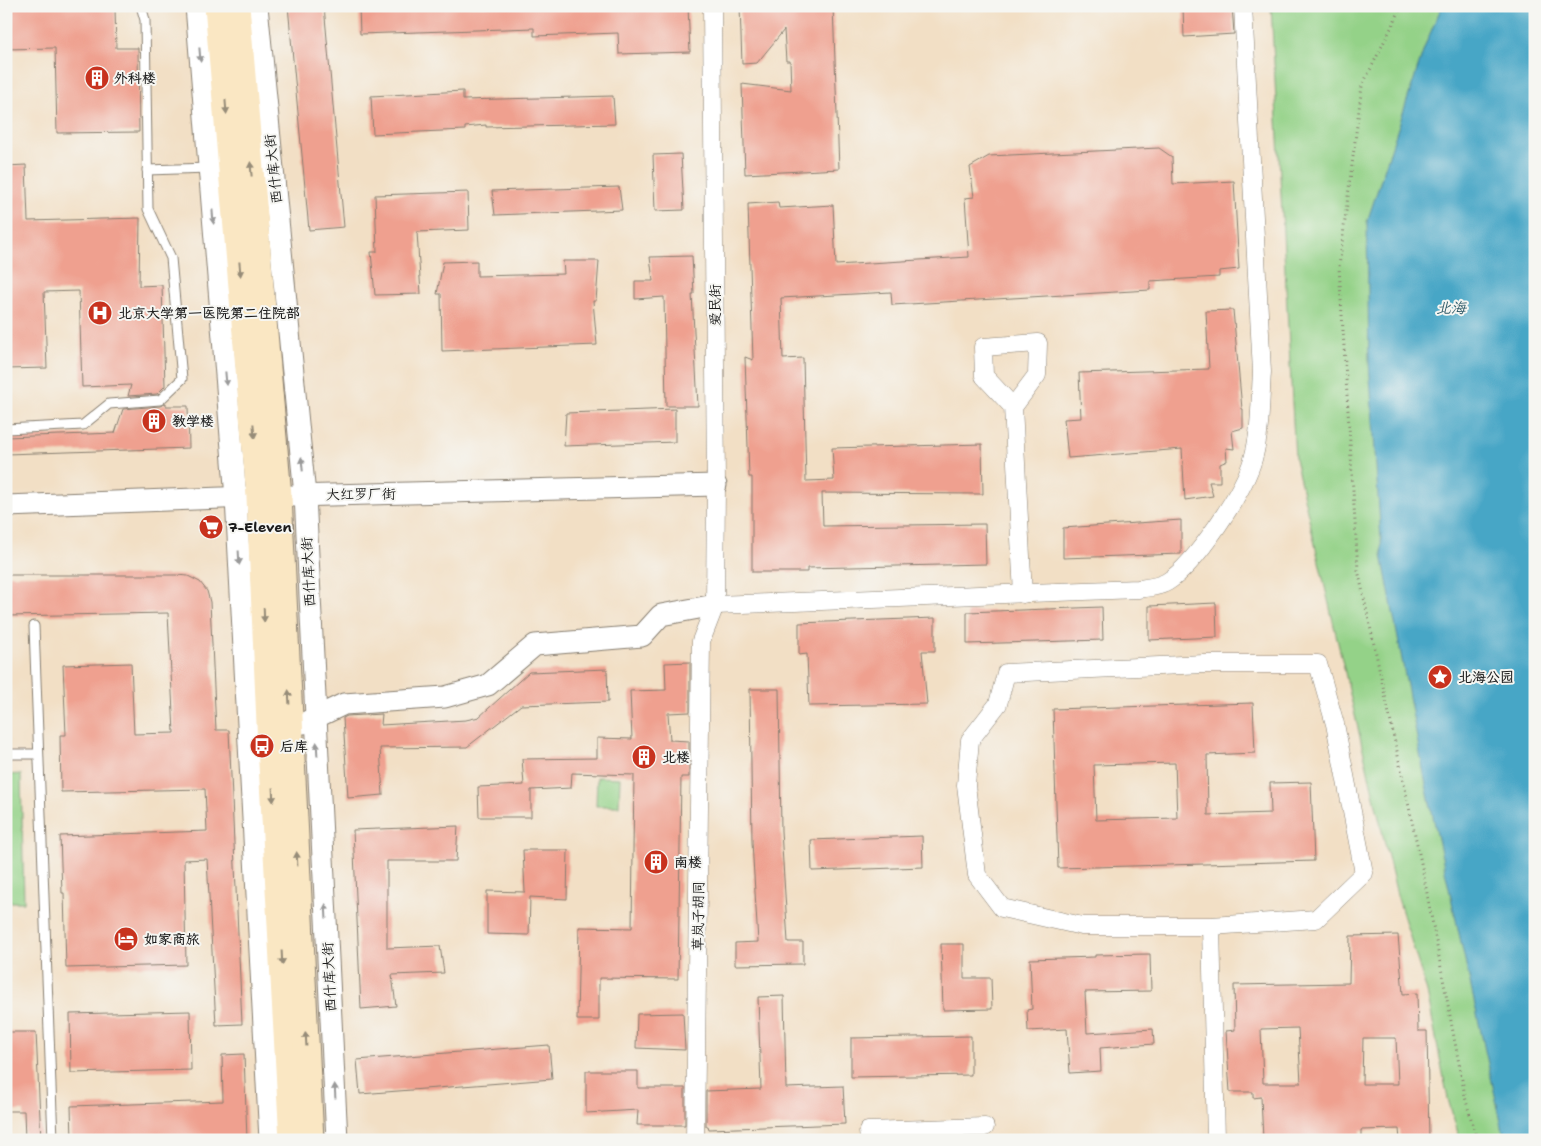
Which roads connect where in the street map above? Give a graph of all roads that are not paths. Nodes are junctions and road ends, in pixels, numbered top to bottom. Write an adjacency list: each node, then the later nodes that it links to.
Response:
1 (141, 6): 9 (lane)
2 (196, 6): 8 (street, 西什库大街, one-way to 8)
3 (217, 6): 14 (main road, 西什库大街, one-way to 14)
4 (237, 6): 14 (main road, 西什库大街, one-way to 4)
5 (258, 6): 13 (street, 西什库大街, one-way to 5)
6 (712, 6): 12 (street, 爱民街)
7 (1243, 6): 16 (street)
8 (209, 168): 9 (lane); 14 (street, 西什库大街, one-way to 14)
9 (147, 170): 11 (lane)
10 (1013, 407): 16 (street)
11 (6, 429)
12 (716, 485): 13 (street, 大红罗厂街); 17 (street, 爱民街)
13 (305, 495): 14 (street, 大红罗厂街); 19 (street, 西什库大街)
14 (258, 497): 15 (street, 大红罗厂街); 20 (main road, 西什库大街, one-way to 14); 26 (street, 西什库大街, one-way to 26); 27 (main road, 西什库大街, one-way to 27)
15 (6, 506)
16 (1023, 594): 17 (street)
17 (715, 605): 19 (street); 30 (street, 草岚子胡同)
18 (34, 626): 22 (lane)
19 (316, 718): 20 (street); 29 (street, 西什库大街, one-way to 19)
20 (290, 729): 28 (main road, 西什库大街, one-way to 20)
21 (6, 754): 22 (lane)
22 (38, 754): 25 (lane)
23 (1211, 926): 23 (street); 32 (street)
24 (985, 1127): 31 (street)
25 (53, 1140)
26 (270, 1140)
27 (292, 1140)
28 (311, 1140)
29 (337, 1140)
30 (695, 1140)
31 (869, 1140)
32 (1216, 1140)

